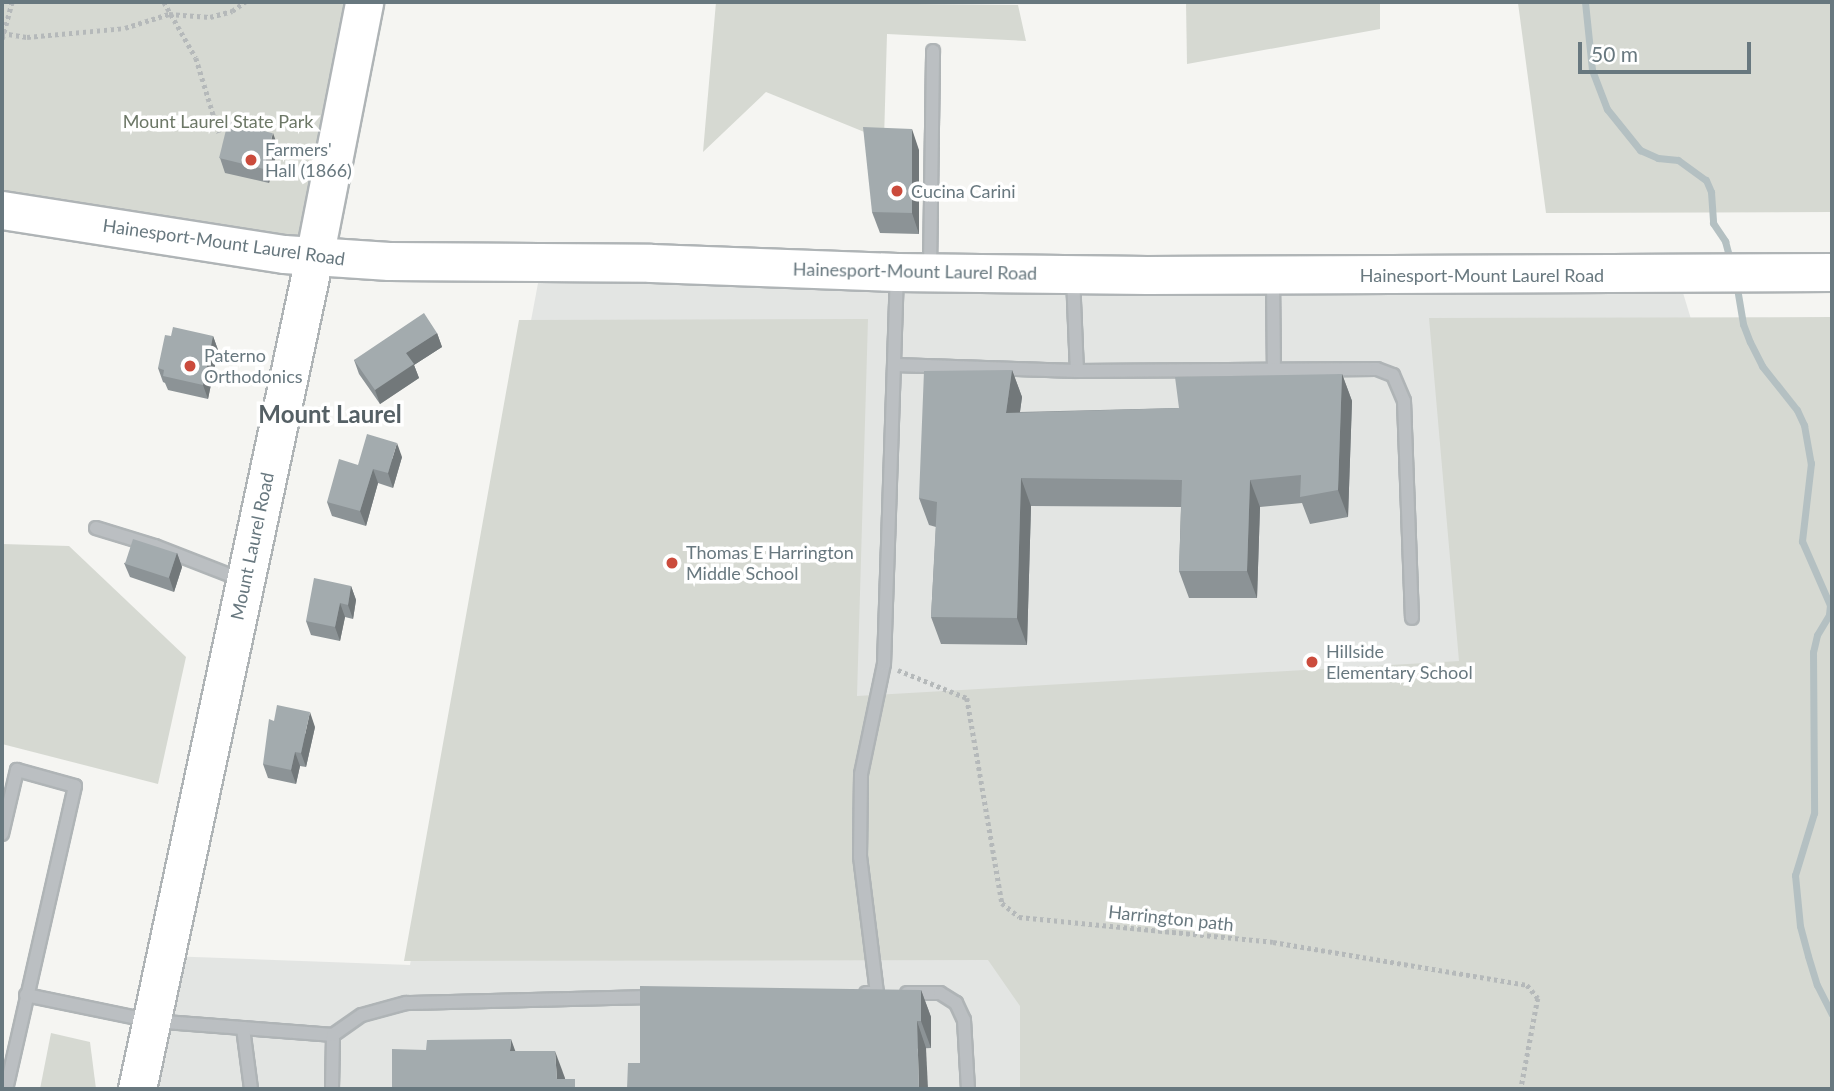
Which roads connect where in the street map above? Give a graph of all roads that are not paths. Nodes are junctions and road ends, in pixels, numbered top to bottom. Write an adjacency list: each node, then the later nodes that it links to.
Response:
1 (364, 2): 4 (main road, Mount Laurel Road)
2 (933, 51): 5 (lane)
3 (2, 210): 4 (main road, Hainesport-Mount Laurel Road)
4 (314, 258): 5 (main road, Hainesport-Mount Laurel Road); 13 (main road, Mount Laurel Road)
5 (914, 272): 7 (main road, Hainesport-Mount Laurel Road); 9 (lane)
6 (1832, 272): 8 (main road, Hainesport-Mount Laurel Road)
7 (1073, 274): 8 (main road, Hainesport-Mount Laurel Road); 11 (lane)
8 (1273, 276): 10 (lane)
9 (895, 365): 11 (lane); 17 (lane)
10 (1274, 369): 11 (lane); 14 (lane)
11 (1077, 371)
12 (96, 528): 13 (lane)
13 (246, 581): 20 (main road, Mount Laurel Road)
14 (1412, 618)
15 (2, 834): 18 (lane)
16 (849, 993): 17 (lane)
17 (877, 993): 27 (lane)
18 (26, 995): 20 (lane); 23 (lane)
19 (669, 997): 22 (lane)
20 (152, 1021): 21 (lane); 24 (main road, Mount Laurel Road)
21 (243, 1028): 22 (lane); 25 (lane)
22 (333, 1035): 26 (lane)
23 (6, 1089)
24 (138, 1089)
25 (251, 1089)
26 (332, 1089)
27 (968, 1089)

